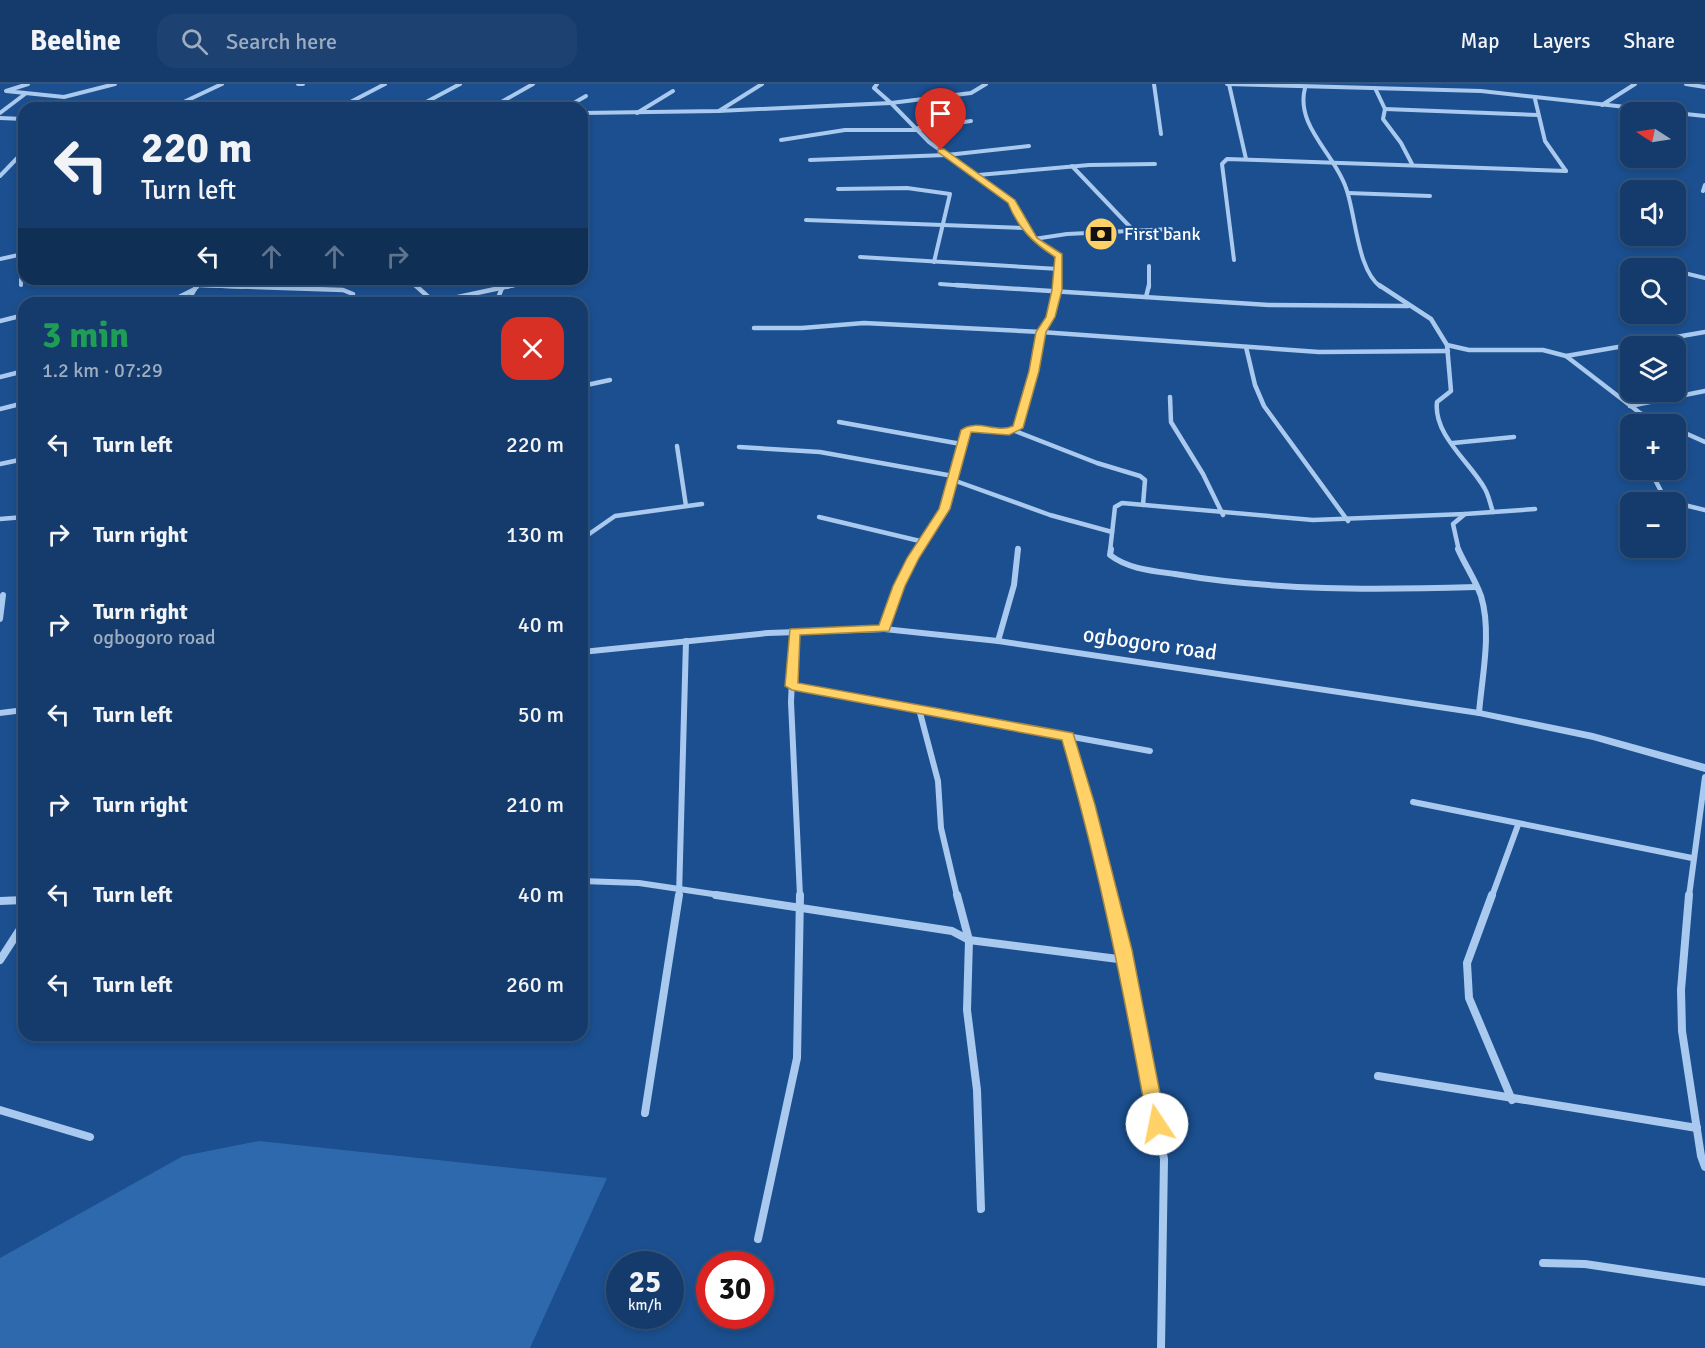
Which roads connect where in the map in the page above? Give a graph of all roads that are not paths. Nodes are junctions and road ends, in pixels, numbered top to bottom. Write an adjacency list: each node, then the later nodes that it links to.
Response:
1 (7, 84): 18 (street)
2 (28, 84): 18 (street)
3 (115, 84): 24 (street)
4 (222, 84): 27 (street)
5 (298, 84): 6 (street)
6 (303, 84)
7 (386, 84): 28 (street)
8 (460, 84): 29 (street)
9 (533, 84): 30 (street)
10 (762, 84): 36 (street)
11 (877, 84): 32 (street)
12 (986, 84): 32 (street)
13 (1154, 84): 47 (street)
14 (1228, 84): 15 (street); 52 (street)
15 (1254, 84): 21 (street)
16 (1635, 84): 33 (street)
17 (1686, 84): 20 (street)
18 (17, 86): 24 (street)
19 (1366, 86): 21 (street); 22 (street)
20 (1705, 87)
21 (1305, 88): 54 (street)
22 (1375, 88): 26 (street); 35 (street)
23 (673, 91): 39 (street)
24 (26, 94): 37 (street)
25 (586, 96): 31 (street)
26 (1536, 99): 33 (street); 41 (street)
27 (184, 102)
28 (351, 102)
29 (426, 102)
30 (502, 102)
31 (576, 102)
32 (891, 103): 36 (street); 46 (street)
33 (1602, 106): 34 (street)
34 (1620, 108)
35 (1385, 109): 41 (street); 56 (street)
36 (718, 111): 39 (street)
37 (0, 113)
38 (588, 113): 39 (street)
39 (636, 113)
40 (1686, 114): 42 (street)
41 (1538, 115): 56 (street)
42 (1705, 116)
43 (18, 119): 44 (street)
44 (0, 120)
45 (971, 121): 46 (street)
46 (919, 129): 48 (street); 51 (street)
47 (1161, 134)
48 (781, 140)
49 (1029, 146): 51 (street)
50 (18, 155): 59 (street)
51 (947, 155): 53 (street); 58 (street)
52 (1246, 159): 54 (street); 74 (street)
53 (810, 160)
54 (1334, 162): 56 (street); 63 (street)
55 (1155, 164): 57 (street)
56 (1412, 164)
57 (1072, 166): 58 (street); 69 (street)
58 (977, 175): 67 (street)
59 (0, 176)
60 (1705, 185): 62 (street)
61 (838, 189): 66 (street)
62 (1703, 190)
63 (1348, 193): 64 (street); 94 (street)
64 (1430, 196)
65 (806, 220): 66 (street)
66 (944, 225): 67 (street); 75 (street)
67 (1025, 228): 70 (street)
68 (1171, 229): 69 (street)
69 (1133, 230): 70 (street)
70 (1034, 239): 77 (street)
71 (18, 255): 73 (street)
72 (860, 257): 75 (street)
73 (0, 259)
74 (1234, 260)
75 (934, 262): 77 (street)
76 (1149, 266): 93 (street)
77 (1059, 269): 86 (street)
78 (1686, 273): 79 (street)
79 (1705, 278)
80 (940, 284): 86 (street)
81 (199, 285): 85 (street); 89 (street)
82 (415, 285): 90 (street)
83 (515, 285): 84 (street)
84 (502, 288): 91 (street); 92 (street)
85 (195, 289): 87 (street); 88 (street)
86 (1057, 290): 93 (street); 98 (street)
87 (180, 297)
88 (190, 297)
89 (352, 297)
90 (428, 297)
91 (457, 297)
92 (498, 297)
93 (1146, 297): 94 (street)
94 (1412, 306): 101 (street)
95 (18, 316): 96 (street)
96 (0, 321)
97 (754, 328): 98 (street)
98 (1041, 332): 100 (street); 114 (street)
99 (1705, 332): 102 (street)
100 (1246, 347): 101 (street); 137 (street)
101 (1448, 348): 102 (street); 118 (street)
102 (1566, 356): 110 (street)
103 (18, 372): 104 (street)
104 (0, 376)
105 (610, 380): 106 (street)
106 (588, 385)
107 (1705, 391): 110 (street)
108 (1170, 396): 133 (street)
109 (18, 404): 111 (street)
110 (1630, 406): 112 (street)
111 (0, 409)
112 (1645, 414)
113 (839, 422): 119 (street)
114 (1015, 431): 119 (street); 126 (street)
115 (1686, 433): 117 (street)
116 (1514, 437): 118 (street)
117 (1705, 442)
118 (1453, 443): 131 (street)
119 (961, 444): 124 (street)
120 (677, 446): 128 (street)
121 (739, 447): 124 (street)
122 (18, 460): 123 (street)
123 (0, 464)
124 (953, 478): 138 (street); 140 (street)
125 (702, 504): 128 (street)
126 (1143, 505): 133 (street); 138 (street)
127 (1686, 505): 130 (street)
128 (686, 506): 139 (street)
129 (1535, 509): 131 (street)
130 (1705, 510)
131 (1493, 512): 132 (street)
132 (1465, 514): 137 (street); 142 (street)
133 (1223, 516): 137 (street)
134 (819, 517): 140 (street)
135 (18, 518): 136 (street)
136 (0, 519)
137 (1348, 521)
138 (1112, 532): 142 (street)
139 (588, 535)
140 (924, 542): 145 (street)
141 (1018, 548): 148 (street)
142 (1476, 587): 154 (street)
143 (3, 595): 144 (street)
144 (0, 619)
145 (884, 629): 146 (street, ogbogoro road); 148 (street, ogbogoro road)
146 (794, 631): 147 (street, ogbogoro road); 150 (street)
147 (686, 641): 149 (street, ogbogoro road); 163 (street)
148 (998, 641): 154 (street, ogbogoro road)
149 (588, 651)
150 (792, 686): 151 (street); 166 (street)
151 (919, 710): 155 (street); 167 (street)
152 (18, 711): 153 (street)
153 (0, 713)
154 (1479, 713): 157 (street, ogbogoro road)
155 (1068, 736): 156 (street); 172 (street)
156 (1150, 751)
157 (1705, 768)
158 (1705, 777): 161 (street)
159 (1413, 802): 160 (street)
160 (1518, 825): 161 (street); 174 (street)
161 (1692, 858): 177 (street)
162 (588, 881): 163 (street)
163 (680, 889): 166 (street); 176 (street)
164 (18, 900): 165 (street)
165 (0, 901)
166 (801, 908): 168 (street); 181 (street)
167 (967, 927): 168 (street); 170 (street)
168 (952, 931): 170 (street)
169 (18, 932): 171 (street)
170 (969, 940): 172 (street); 180 (street)
171 (0, 960)
172 (1126, 960): 184 (street)
173 (1378, 1076): 174 (street)
174 (1512, 1100): 177 (street)
175 (0, 1110): 178 (street)
176 (645, 1113)
177 (1697, 1128): 179 (street)
178 (90, 1137)
179 (1705, 1167)
180 (981, 1209)
181 (758, 1239)
182 (1543, 1263): 183 (street)
183 (1705, 1282)
184 (1161, 1348)

